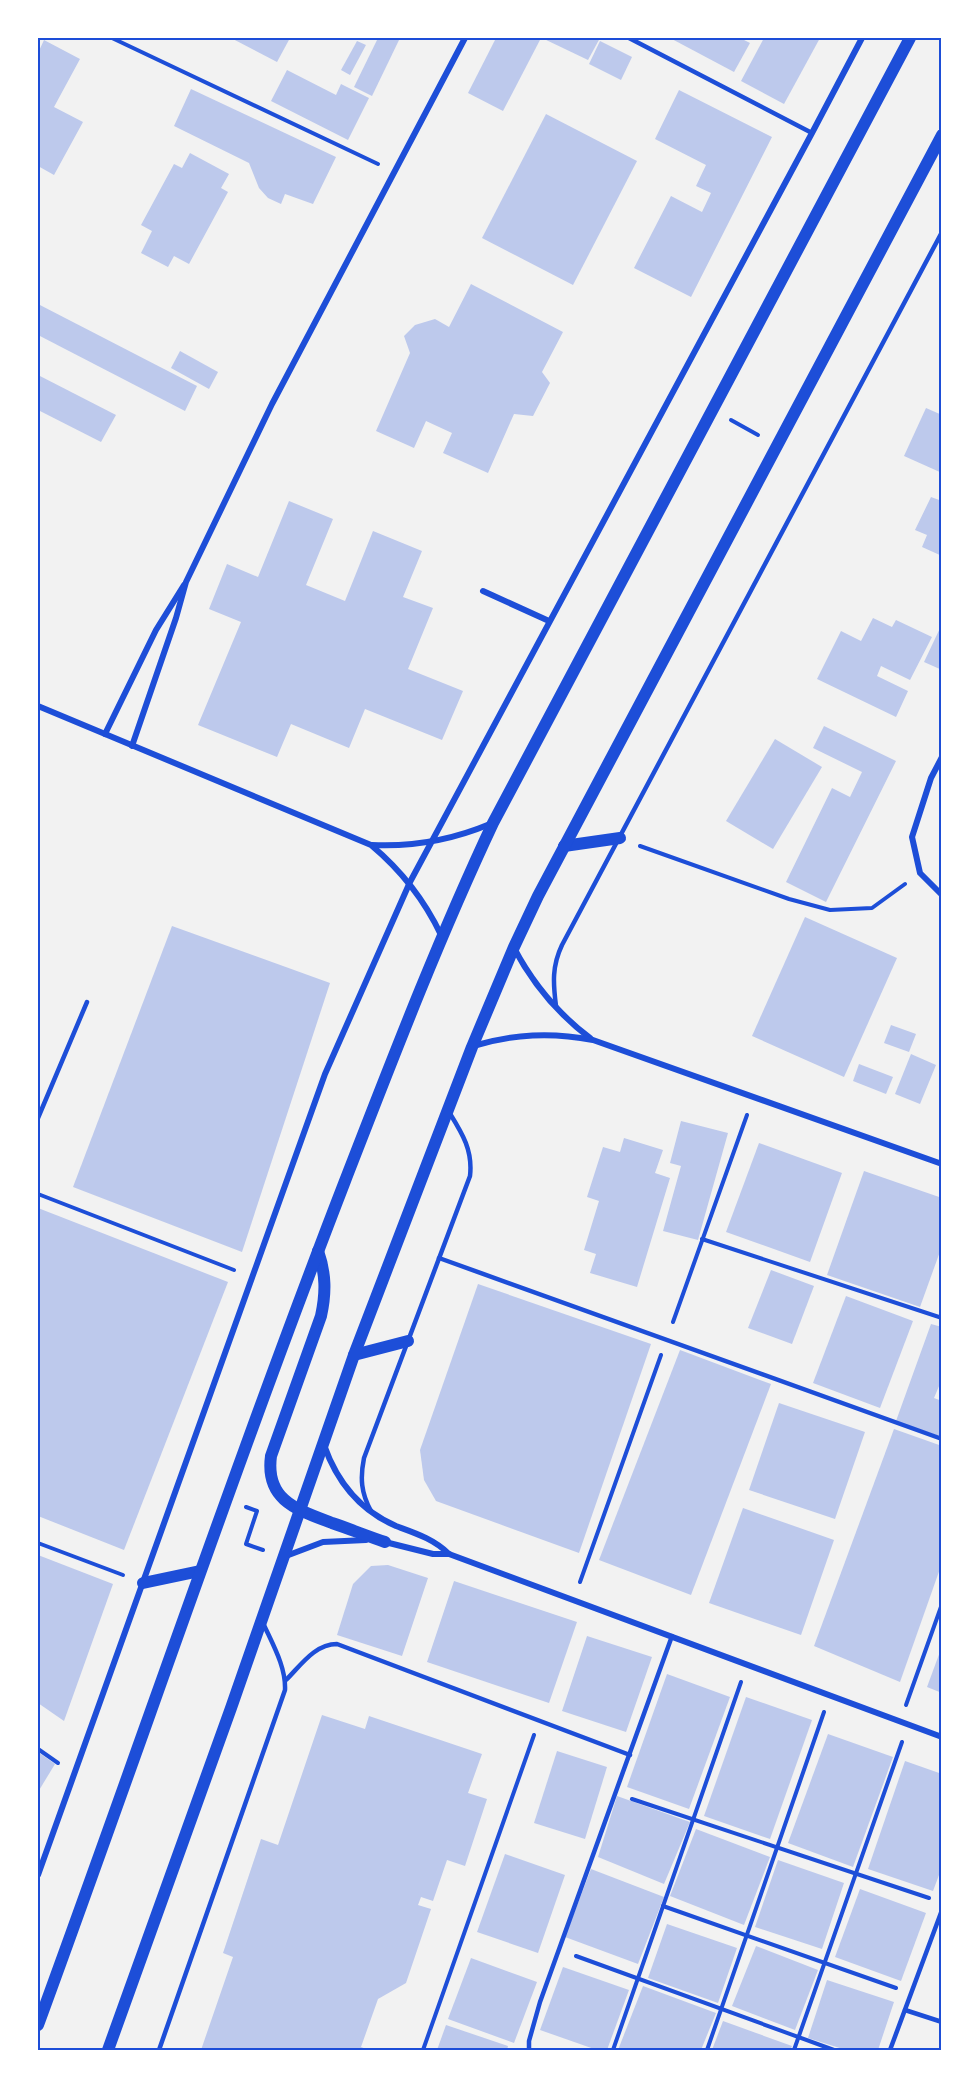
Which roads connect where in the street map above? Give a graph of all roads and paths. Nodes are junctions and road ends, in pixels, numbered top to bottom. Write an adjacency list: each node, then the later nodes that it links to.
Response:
1 (112, 38): 8 (path)
2 (465, 38): 8 (street)
3 (629, 38): 6 (lane)
4 (862, 38): 6 (street)
5 (910, 38): 17 (main road)
6 (812, 134): 12 (street)
7 (942, 135): 21 (main road)
8 (394, 172): 10 (street)
9 (942, 232): 18 (lane)
10 (186, 582): 14 (street); 15 (street)
11 (483, 591): 12 (street)
12 (549, 621): 19 (street)
13 (38, 706): 14 (street)
14 (105, 734): 15 (street)
15 (132, 746): 20 (street)
16 (942, 757): 22 (street)
17 (493, 823): 19 (street); 25 (main road)
18 (620, 838): 21 (main road); 22 (path); 28 (lane)
19 (429, 843): 20 (street); 23 (street)
20 (371, 845): 23 (street)
21 (564, 846): 26 (main road)
22 (920, 873): 24 (street)
23 (410, 882): 25 (street); 38 (street)
24 (942, 896)
25 (442, 936): 36 (main road)
26 (514, 947): 28 (street); 30 (main road)
27 (87, 1002): 32 (lane)
28 (556, 1009): 29 (street)
29 (593, 1040): 30 (street); 33 (street)
30 (472, 1047): 31 (main road)
31 (448, 1110): 37 (lane); 41 (main road)
32 (38, 1118)
33 (942, 1164)
34 (38, 1194): 38 (path)
35 (702, 1239): 39 (path)
36 (318, 1251): 44 (main road); 50 (main road)
37 (439, 1258): 40 (lane); 42 (lane)
38 (252, 1277): 51 (street)
39 (942, 1318)
40 (408, 1341): 41 (main road); 45 (lane)
41 (354, 1355): 43 (main road)
42 (942, 1439)
43 (323, 1442): 44 (main road); 45 (street)
44 (299, 1511): 46 (main road); 49 (main road)
45 (373, 1513): 48 (street)
46 (385, 1542): 48 (street); 49 (street)
47 (38, 1543): 51 (path)
48 (449, 1554): 54 (street)
49 (283, 1557): 53 (main road)
50 (200, 1571): 51 (main road); 81 (main road)
51 (143, 1583): 64 (street)
52 (942, 1604): 59 (path)
53 (261, 1618): 56 (lane); 83 (main road)
54 (672, 1636): 55 (street); 63 (lane)
55 (747, 1664): 57 (street); 66 (path)
56 (286, 1680): 58 (lane); 84 (lane)
57 (830, 1695): 59 (street); 67 (path)
58 (539, 1720): 63 (lane); 85 (path)
59 (900, 1720): 60 (street)
60 (908, 1724): 61 (street); 68 (path)
61 (942, 1737)
62 (38, 1749): 64 (path)
63 (630, 1755): 65 (lane)
64 (73, 1774): 69 (street)
65 (616, 1794): 66 (path); 74 (lane)
66 (694, 1820): 67 (path); 71 (path)
67 (777, 1847): 68 (path); 73 (path)
68 (856, 1873): 70 (path); 75 (path)
69 (38, 1875)
70 (931, 1899)
71 (663, 1906): 73 (path); 76 (path)
72 (942, 1910): 77 (lane)
73 (746, 1935): 75 (path); 78 (path)
74 (559, 1950): 76 (path); 86 (lane)
75 (825, 1963): 77 (path); 82 (path)
76 (638, 1980): 78 (path); 87 (path)
77 (911, 1993): 79 (lane)
78 (721, 2010): 82 (path); 88 (path)
79 (905, 2010): 80 (lane); 91 (lane)
80 (942, 2022)
81 (38, 2025)
82 (799, 2038): 89 (path); 90 (path)
83 (108, 2050)
84 (159, 2050)
85 (423, 2050)
86 (529, 2050)
87 (613, 2050)
88 (706, 2050)
89 (794, 2050)
90 (834, 2050)
91 (890, 2050)

